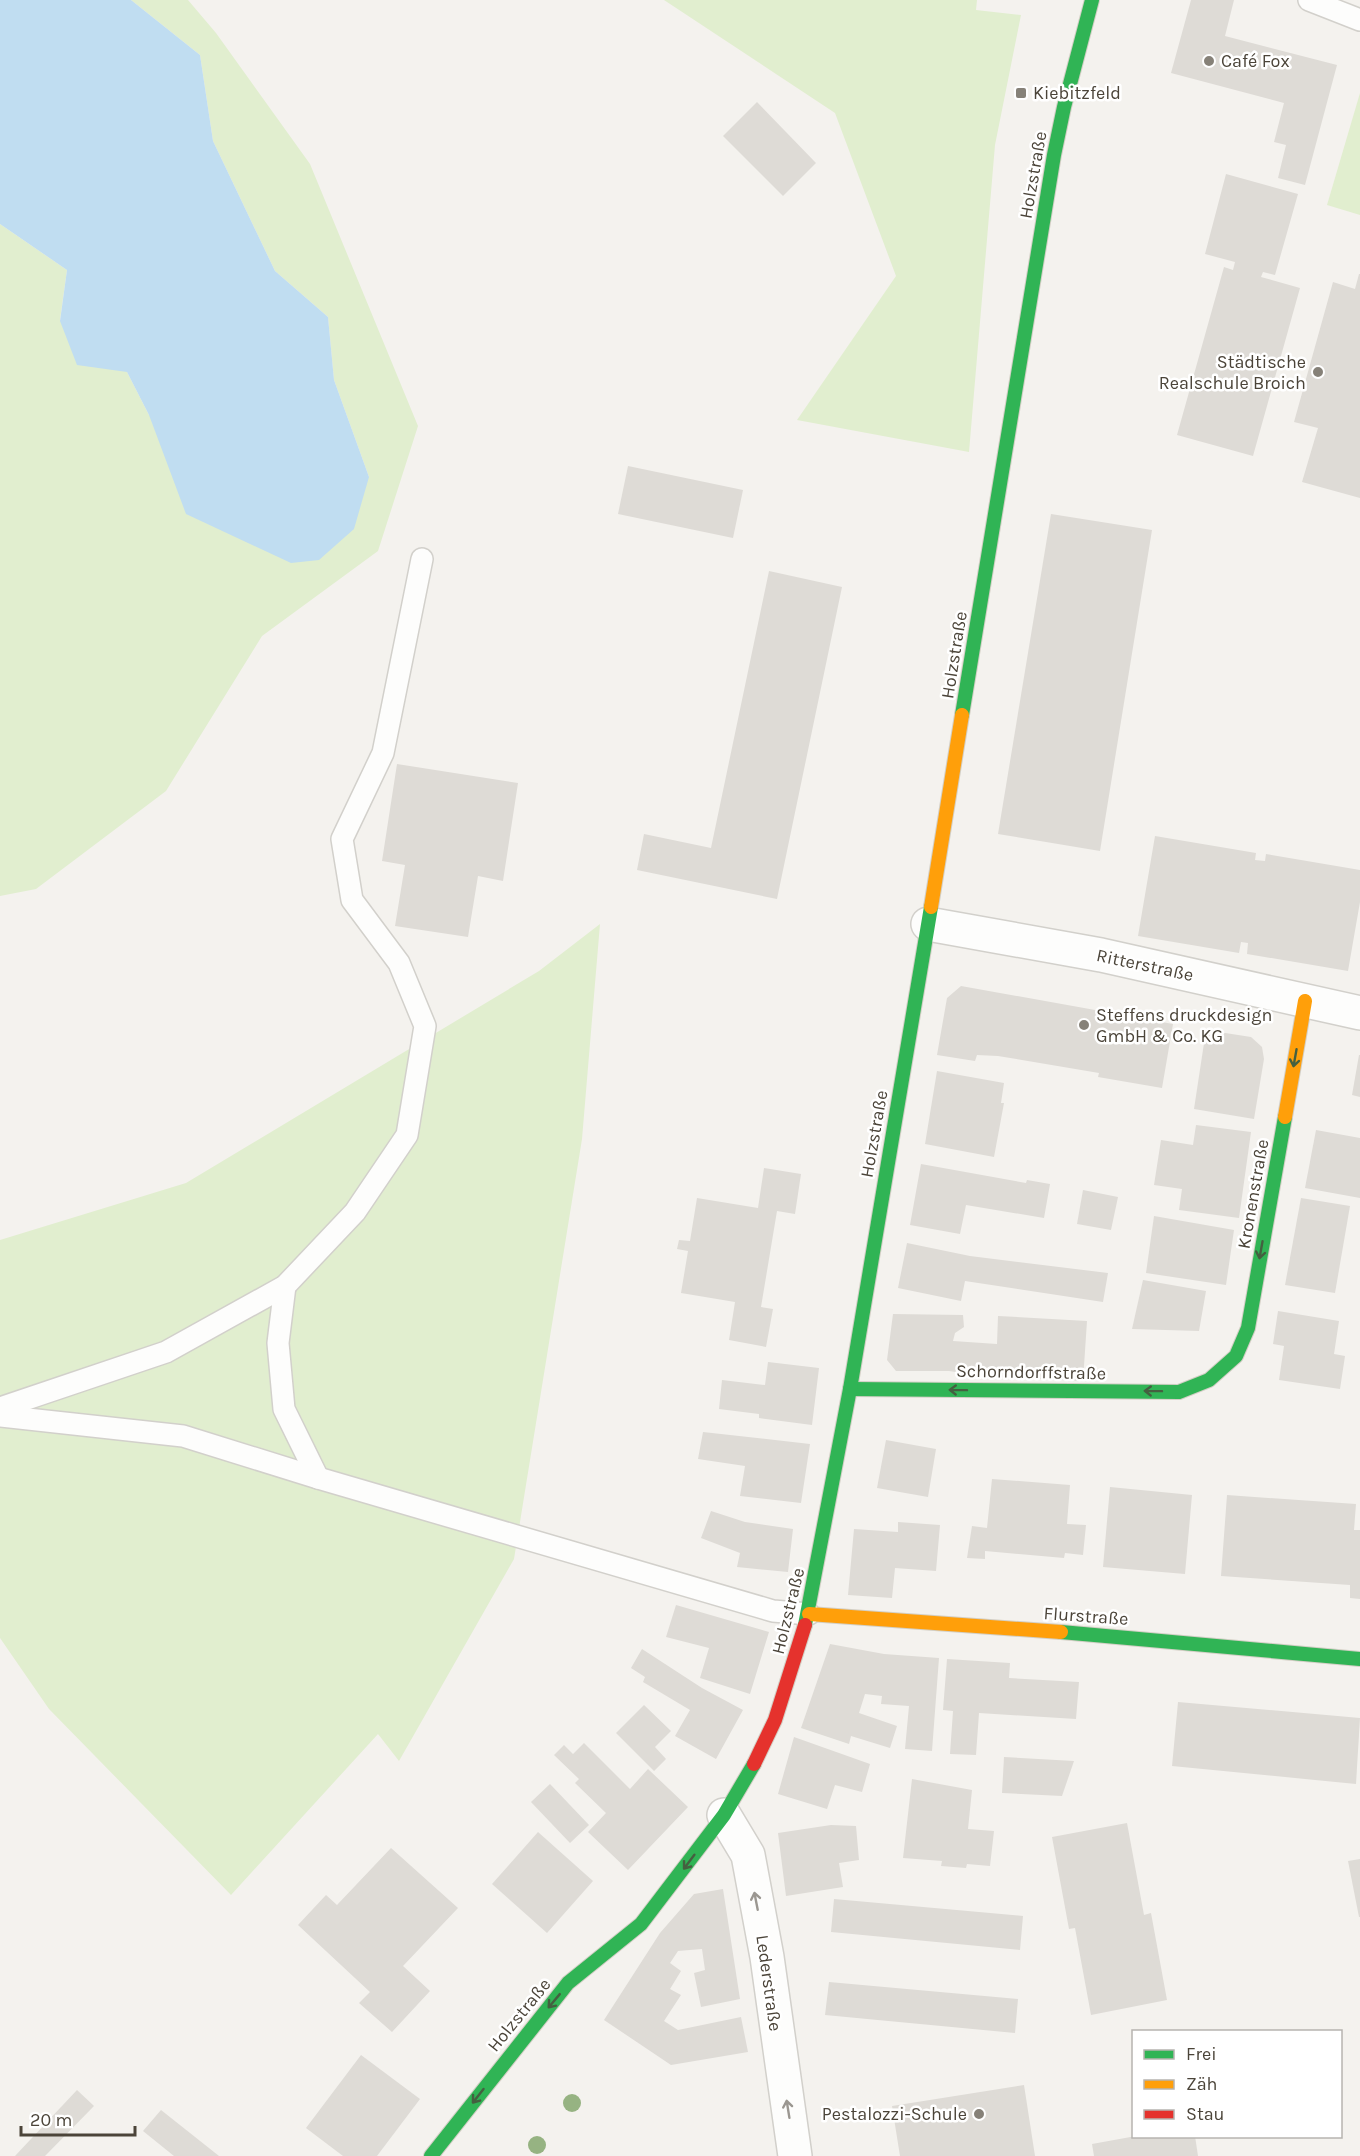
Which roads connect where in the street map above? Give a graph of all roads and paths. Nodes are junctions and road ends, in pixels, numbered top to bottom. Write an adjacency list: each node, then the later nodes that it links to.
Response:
1 (1092, 0): 5 (street, Holzstraße)
2 (1309, 0): 3 (lane)
3 (1360, 20)
4 (422, 559): 8 (lane)
5 (928, 924): 6 (street, Ritterstraße); 10 (street, Holzstraße)
6 (1305, 1001): 7 (street, Ritterstraße); 9 (street, Kronenstraße, one-way to 9)
7 (1360, 1013)
8 (285, 1286): 11 (lane); 13 (lane)
9 (1209, 1380): 10 (street, Schorndorffstraße, one-way to 10)
10 (850, 1389): 14 (street, Holzstraße)
11 (0, 1408)
12 (0, 1416): 13 (lane)
13 (318, 1478): 14 (lane)
14 (809, 1614): 15 (street, Flurstraße); 16 (street, Holzstraße)
15 (1360, 1659)
16 (724, 1815): 17 (street, Holzstraße, one-way to 17); 18 (street, Lederstraße, one-way to 16)
17 (431, 2156)
18 (795, 2156)

